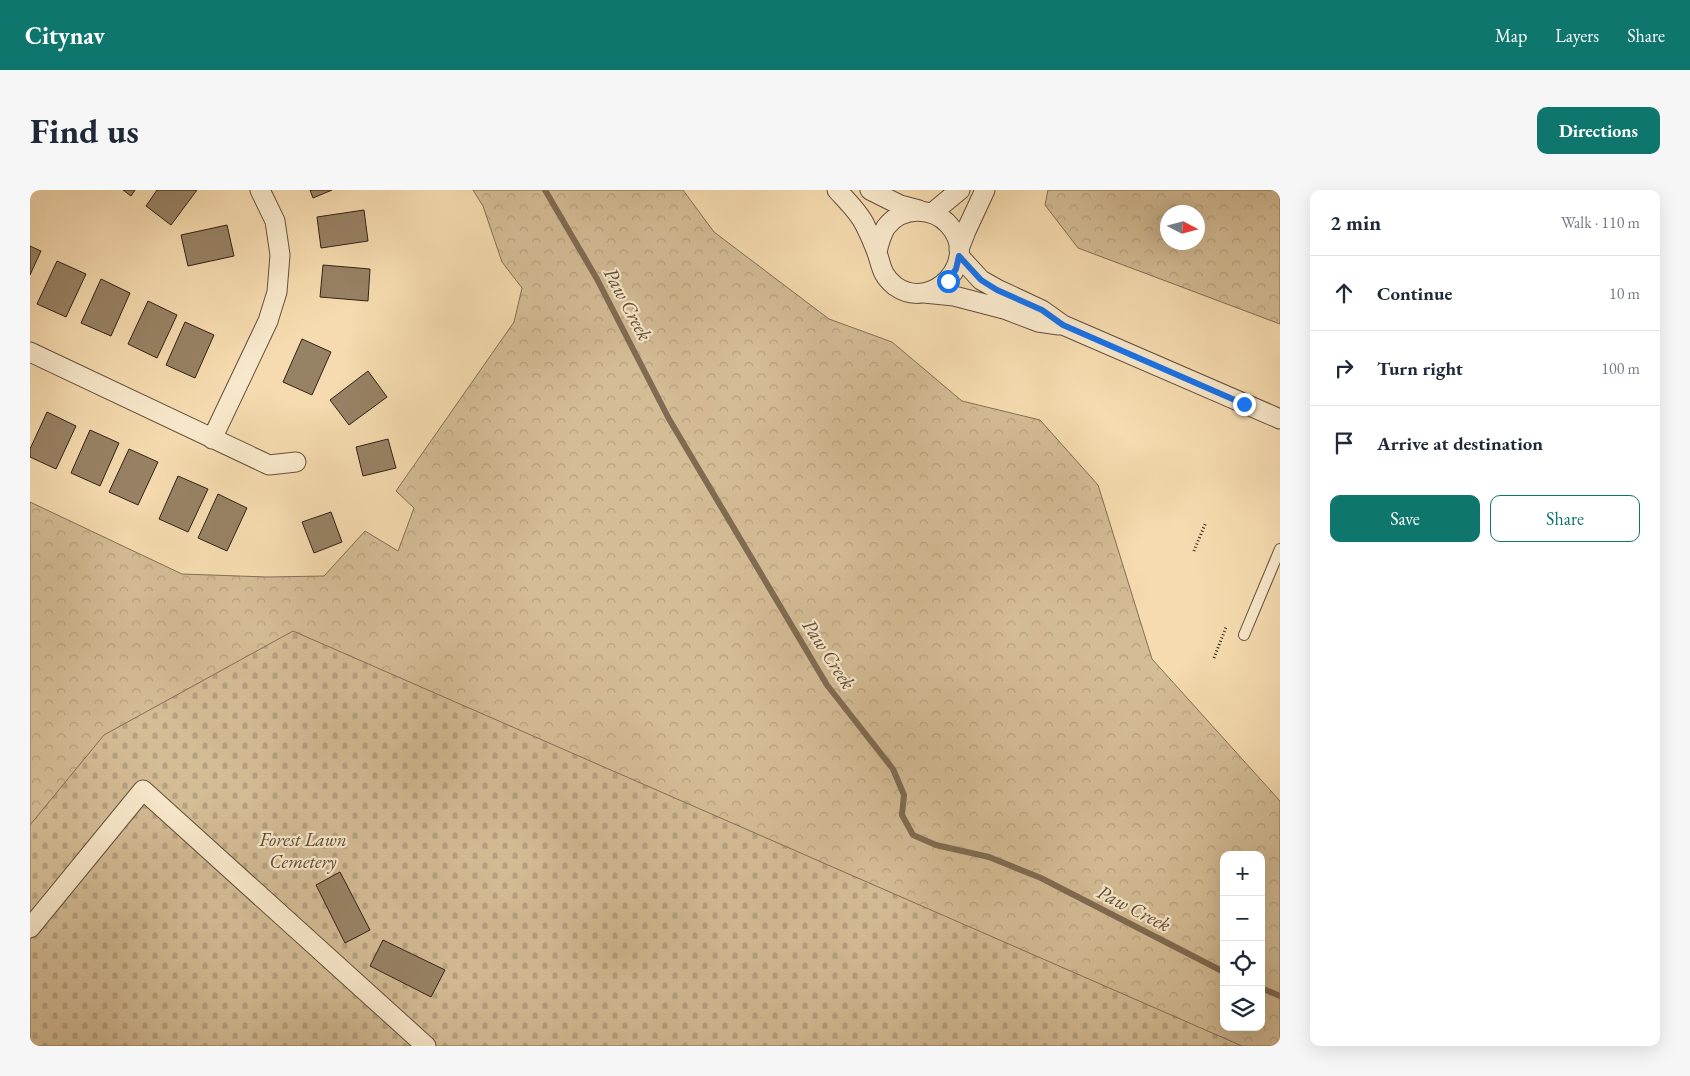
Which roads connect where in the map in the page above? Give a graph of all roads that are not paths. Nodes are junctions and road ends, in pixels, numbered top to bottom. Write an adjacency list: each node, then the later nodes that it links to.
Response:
1 (260, 190): 13 (street)
2 (837, 190): 7 (street)
3 (870, 190): 6 (street)
4 (960, 190): 6 (street)
5 (985, 190): 8 (street)
6 (926, 212): 7 (street); 8 (street)
7 (877, 252): 9 (street)
8 (959, 253): 9 (street); 10 (street)
9 (923, 293): 10 (street)
10 (1063, 325): 12 (street)
11 (30, 352): 13 (street)
12 (1280, 419)
13 (212, 439): 14 (street)
14 (296, 462)
15 (1280, 549): 16 (lane)
16 (1244, 635)
17 (30, 928): 18 (street)
18 (426, 1046)

